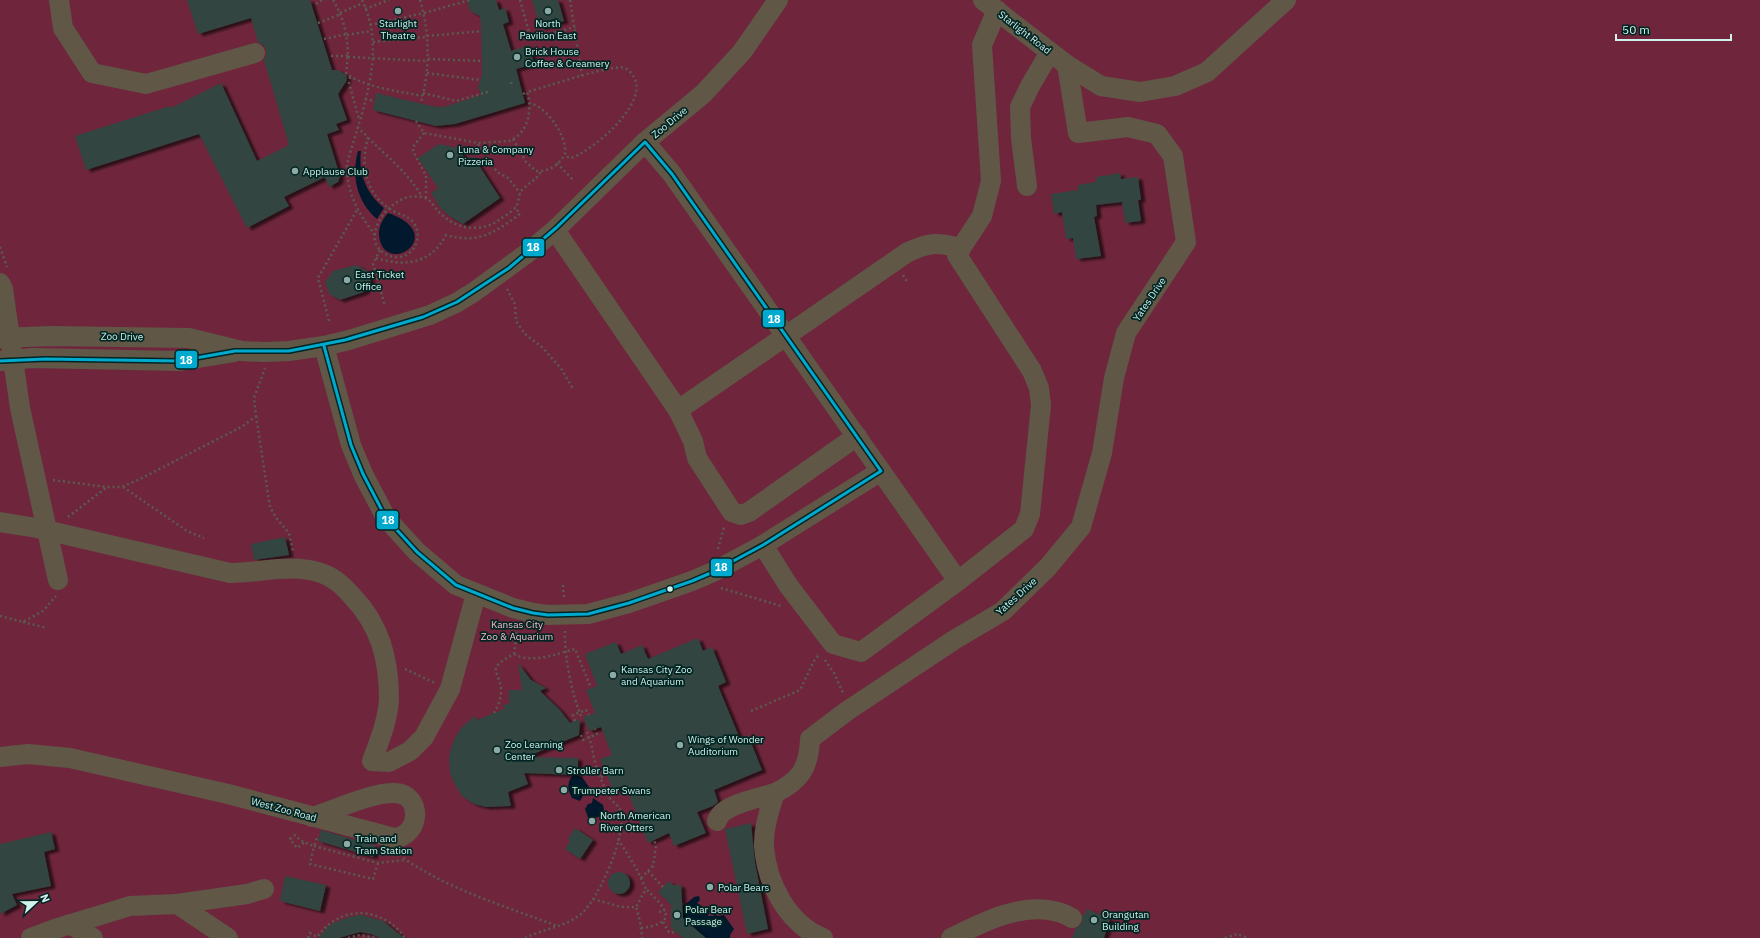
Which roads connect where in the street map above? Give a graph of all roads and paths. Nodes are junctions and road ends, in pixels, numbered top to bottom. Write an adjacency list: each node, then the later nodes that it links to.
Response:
1 (59, 0): 27 (street)
2 (322, 0): 12 (path)
3 (334, 0): 15 (path)
4 (389, 0): 14 (path)
5 (420, 0): 16 (path)
6 (470, 0): 16 (path)
7 (520, 0): 19 (path)
8 (570, 0): 19 (path)
9 (778, 0): 55 (street, Zoo Drive)
10 (1286, 0): 33 (street)
11 (362, 1): 14 (path); 15 (path)
12 (316, 4)
13 (990, 5): 26 (street, Starlight Road); 70 (street)
14 (365, 9): 18 (path)
15 (340, 13): 17 (path); 22 (path)
16 (424, 13): 18 (path); 23 (path)
17 (318, 23)
18 (370, 25): 20 (path)
19 (575, 27): 35 (path)
20 (371, 31): 22 (path); 25 (path)
21 (482, 31): 23 (path)
22 (347, 35): 24 (path); 29 (path)
23 (427, 36): 25 (path); 31 (path)
24 (324, 39)
25 (373, 42): 30 (path)
26 (1050, 52): 33 (street, Starlight Road); 61 (street)
27 (255, 53)
28 (331, 56): 29 (path)
29 (348, 56): 30 (path); 36 (path)
30 (373, 58): 31 (path); 39 (path)
31 (428, 60): 32 (path); 34 (path)
32 (482, 61)
33 (1067, 65): 129 (street, Yates Drive)
34 (427, 73): 37 (path); 44 (path)
35 (582, 76): 42 (path); 57 (path)
36 (350, 77): 39 (path); 49 (path)
37 (480, 80)
38 (511, 82): 40 (path)
39 (369, 84): 44 (path); 45 (path)
40 (512, 86)
41 (491, 90): 44 (path)
42 (528, 92): 43 (path); 48 (path)
43 (523, 94)
44 (423, 95): 47 (path)
45 (365, 99): 46 (path); 49 (path)
46 (374, 101)
47 (420, 103)
48 (530, 103): 54 (path); 57 (path)
49 (360, 119): 51 (path)
50 (416, 121): 52 (path)
51 (357, 127): 53 (path); 66 (path)
52 (424, 133): 56 (path); 63 (path)
53 (368, 137): 63 (path); 64 (path)
54 (513, 139): 56 (path); 59 (path)
55 (645, 142): 67 (street, Zoo Drive); 77 (street)
56 (478, 144): 62 (path)
57 (564, 156): 58 (path)
58 (557, 163): 59 (path); 60 (path)
59 (541, 171): 62 (path)
60 (573, 180)
61 (1027, 186)
62 (520, 192): 65 (path)
63 (424, 198): 64 (path); 65 (path)
64 (388, 208): 68 (path); 71 (path)
65 (515, 208): 72 (path)
66 (357, 209): 68 (path); 76 (path)
67 (555, 230): 79 (street, Zoo Drive); 84 (street)
68 (376, 236): 71 (path)
69 (0, 247): 73 (path)
70 (961, 248): 77 (street); 98 (street)
71 (380, 250): 72 (path)
72 (376, 258): 75 (path)
73 (4, 277): 78 (street)
74 (504, 283): 83 (path)
75 (385, 306)
76 (329, 321)
77 (786, 336): 84 (street); 86 (street)
78 (5, 338): 80 (street, Zoo Drive); 81 (street)
79 (324, 346): 80 (street, Zoo Drive); 102 (street)
80 (242, 351): 81 (street, Zoo Drive)
81 (6, 360): 93 (street)
82 (265, 368): 85 (path)
83 (573, 389)
84 (678, 410): 86 (street)
85 (256, 416): 89 (path); 97 (path)
86 (857, 436): 87 (street)
87 (881, 471): 95 (street); 98 (street)
88 (47, 480): 90 (path)
89 (122, 486): 90 (path); 94 (path)
90 (107, 487): 93 (path)
91 (0, 522): 93 (street)
92 (724, 524): 96 (path)
93 (47, 530): 100 (street); 102 (street)
94 (204, 538)
95 (764, 545): 98 (street); 102 (street)
96 (716, 555)
97 (296, 557)
98 (958, 581)
99 (563, 585): 103 (path)
100 (57, 588): 106 (path)
101 (721, 588): 104 (path)
102 (476, 594)
103 (564, 602)
104 (786, 605)
105 (0, 616): 106 (path)
106 (23, 622): 107 (path)
107 (47, 628)
108 (517, 629): 111 (path)
109 (565, 629): 110 (path)
110 (566, 651): 111 (path); 114 (path); 117 (path)
111 (514, 654): 118 (path)
112 (404, 669): 113 (path)
113 (441, 685)
114 (591, 688)
115 (844, 697): 116 (path)
116 (751, 711)
117 (579, 712): 119 (path); 120 (path); 121 (path)
118 (494, 714)
119 (589, 715)
120 (582, 718)
121 (575, 721)
122 (595, 729): 125 (path)
123 (587, 732): 125 (path)
124 (581, 735): 125 (path)
125 (589, 737): 128 (path)
126 (0, 757): 130 (street, West Zoo Road)
127 (619, 770): 128 (path)
128 (601, 777): 133 (path)
129 (775, 793): 131 (street); 164 (street)
130 (312, 817): 132 (street, West Zoo Road); 132 (street)
131 (717, 821)
132 (394, 838): 137 (path)
133 (618, 838): 140 (path); 144 (path)
134 (654, 840): 139 (path)
135 (304, 843): 135 (path); 136 (path)
136 (314, 847): 138 (path); 138 (path)
137 (405, 860): 138 (path); 152 (path)
138 (378, 864)
139 (648, 871): 140 (path); 141 (path)
140 (641, 878): 143 (path)
141 (663, 887)
142 (264, 889): 145 (street)
143 (646, 889): 146 (path); 147 (path)
144 (593, 899): 146 (path); 152 (path)
145 (176, 904): 151 (street); 157 (street)
146 (636, 907): 153 (path)
147 (665, 910): 148 (path); 150 (path)
148 (659, 912)
149 (1072, 918): 165 (street)
150 (663, 922): 153 (path); 154 (path)
151 (70, 924): 155 (street); 156 (street)
152 (557, 926): 162 (path)
153 (641, 928): 163 (path)
154 (675, 931)
155 (31, 938)
156 (93, 938)
157 (228, 938)
158 (308, 938): 161 (path)
159 (348, 938): 160 (path)
160 (376, 938)
161 (405, 938)
162 (526, 938)
163 (642, 938)
164 (823, 938)
165 (951, 938)
166 (1225, 938): 167 (path)
167 (1247, 938)

